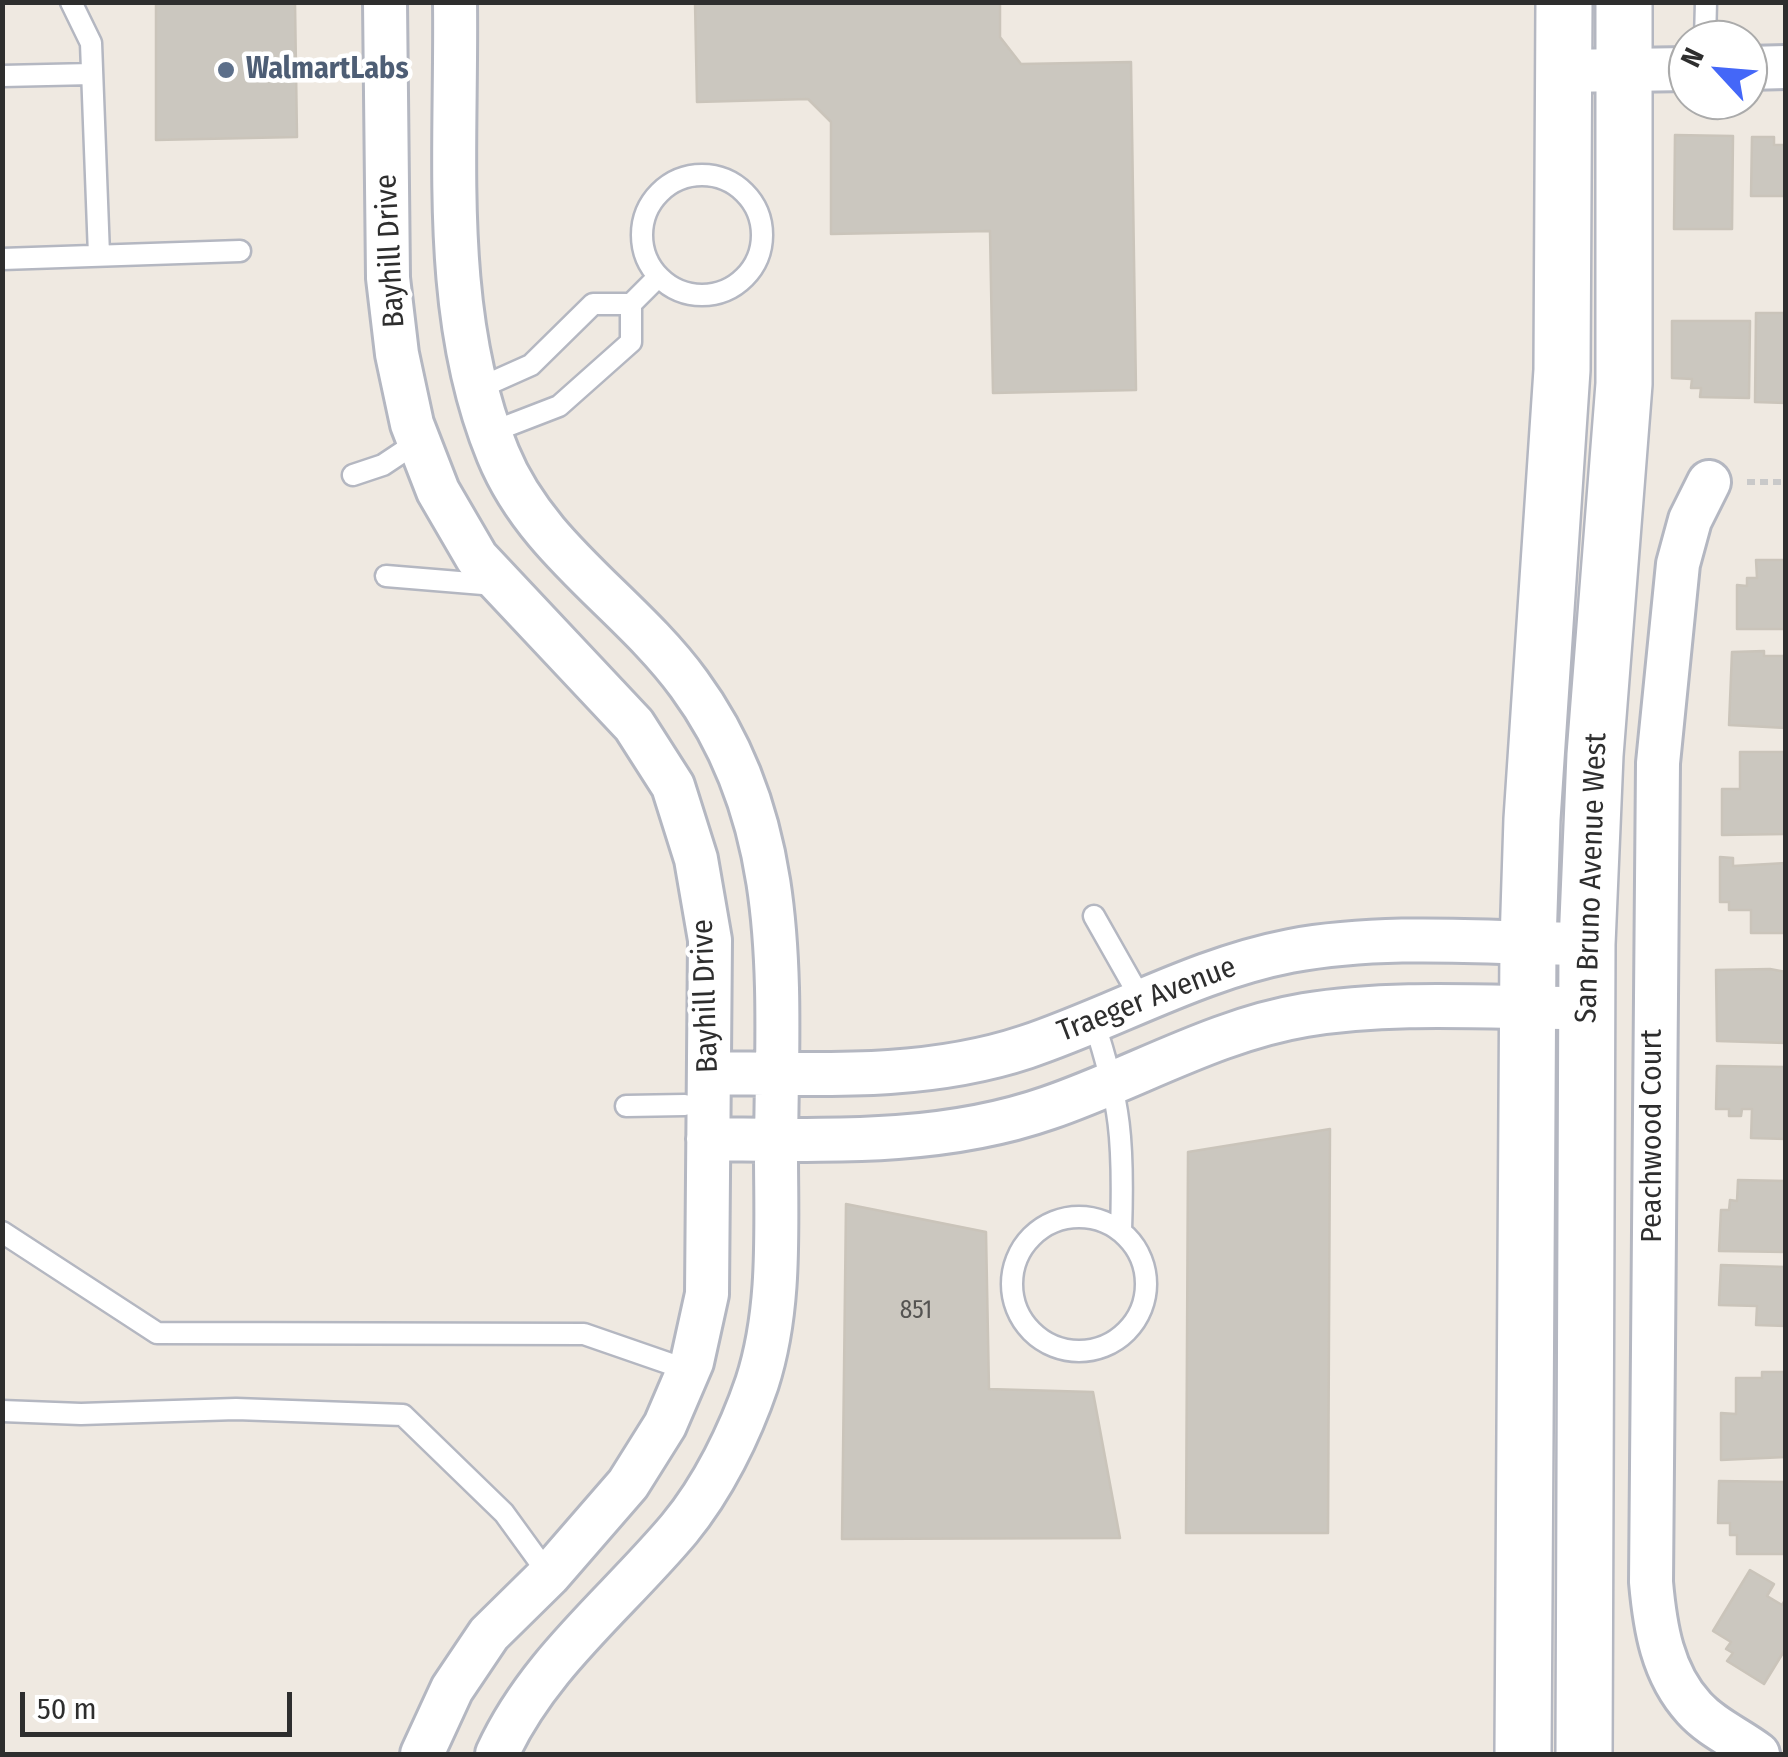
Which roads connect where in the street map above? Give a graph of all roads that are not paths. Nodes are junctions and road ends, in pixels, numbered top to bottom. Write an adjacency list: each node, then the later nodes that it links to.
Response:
1 (71, 2): 9 (lane)
2 (385, 2): 18 (street, Bayhill Drive)
3 (456, 2): 16 (street)
4 (1564, 2): 8 (main road, San Bruno Avenue West)
5 (1624, 2): 7 (main road, San Bruno Avenue West)
6 (1668, 69): 7 (street)
7 (1625, 70): 8 (street); 25 (main road, San Bruno Avenue West)
8 (1563, 71): 24 (main road, San Bruno Avenue West)
9 (92, 74): 10 (lane); 12 (lane)
10 (2, 76)
11 (240, 251): 12 (lane)
12 (98, 256): 13 (lane)
13 (2, 259)
14 (658, 277): 14 (lane); 15 (lane)
15 (631, 304): 16 (lane); 17 (lane)
16 (475, 390): 17 (street)
17 (490, 433): 18 (street); 30 (street)
18 (419, 441): 19 (lane); 22 (street, Bayhill Drive)
19 (353, 475)
20 (1709, 482): 44 (street, Peachwood Court)
21 (386, 576): 22 (lane)
22 (502, 586): 33 (street, Bayhill Drive)
23 (1094, 916): 26 (lane)
24 (1528, 943): 25 (street, Traeger Avenue); 26 (street, Traeger Avenue); 27 (main road, San Bruno Avenue West)
25 (1587, 944): 28 (main road, San Bruno Avenue West)
26 (1141, 999): 29 (street, Traeger Avenue)
27 (1528, 1008): 28 (street, Traeger Avenue); 31 (street, Traeger Avenue); 42 (main road, San Bruno Avenue West)
28 (1586, 1008): 43 (main road, San Bruno Avenue West)
29 (1093, 1019): 30 (street, Traeger Avenue); 31 (lane)
30 (778, 1074): 33 (street, Traeger Avenue); 34 (street)
31 (1114, 1082): 34 (street, Traeger Avenue); 35 (lane)
32 (626, 1106): 33 (lane)
33 (701, 1106): 34 (street, Traeger Avenue); 37 (street, Bayhill Drive)
34 (776, 1140): 41 (street)
35 (1121, 1231): 35 (lane)
36 (2, 1232): 37 (lane)
37 (688, 1370): 39 (street, Bayhill Drive)
38 (2, 1411): 39 (lane)
39 (549, 1574): 40 (street, Bayhill Drive)
40 (422, 1754)
41 (497, 1754)
42 (1523, 1754)
43 (1584, 1754)
44 (1758, 1754)

